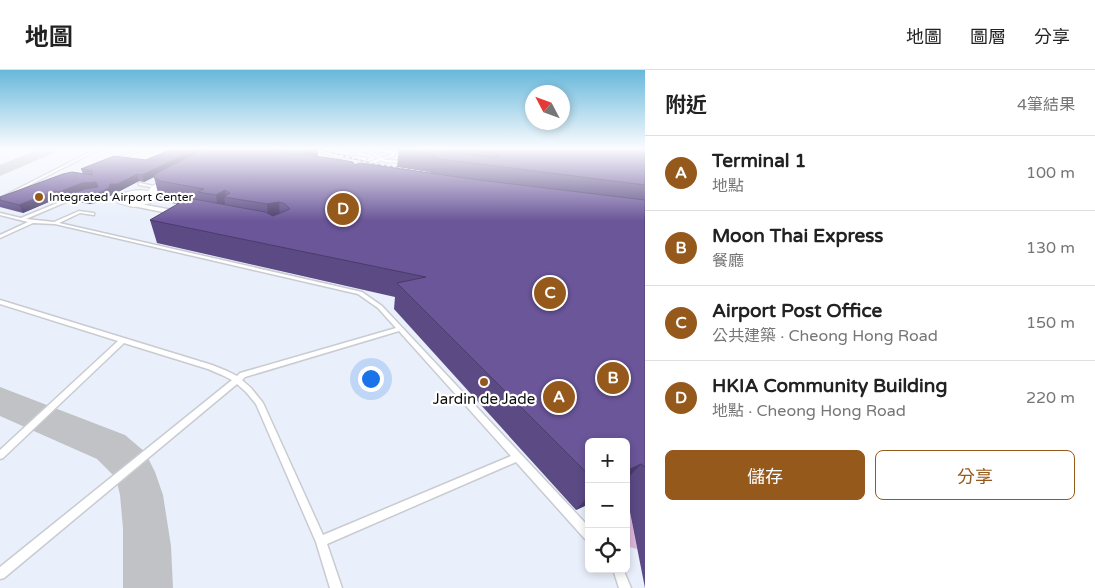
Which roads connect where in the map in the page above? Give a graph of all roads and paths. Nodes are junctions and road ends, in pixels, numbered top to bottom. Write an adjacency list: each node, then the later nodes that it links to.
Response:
1 (54, 172): 5 (lane)
2 (184, 172): 10 (street)
3 (381, 172): 4 (street)
4 (386, 173)
5 (46, 176): 6 (lane); 7 (lane)
6 (53, 180)
7 (16, 191): 8 (lane); 12 (lane)
8 (28, 191)
9 (86, 192): 15 (lane)
10 (150, 193): 11 (street); 11 (lane); 11 (street)
11 (127, 195)
12 (0, 199)
13 (93, 214): 17 (lane)
14 (1, 216): 15 (lane)
15 (21, 219): 16 (lane)
16 (35, 221): 17 (lane); 18 (lane)
17 (55, 223): 20 (lane)
18 (0, 236)
19 (0, 302): 21 (lane)
20 (400, 329): 22 (lane); 24 (lane)
21 (122, 340): 22 (lane); 23 (lane)
22 (237, 379): 26 (lane); 28 (lane)
23 (0, 455)
24 (516, 458): 25 (lane); 26 (lane)
25 (585, 529)
26 (321, 541): 29 (lane)
27 (619, 573): 30 (lane)
28 (0, 574)
29 (336, 588)
30 (625, 588)

